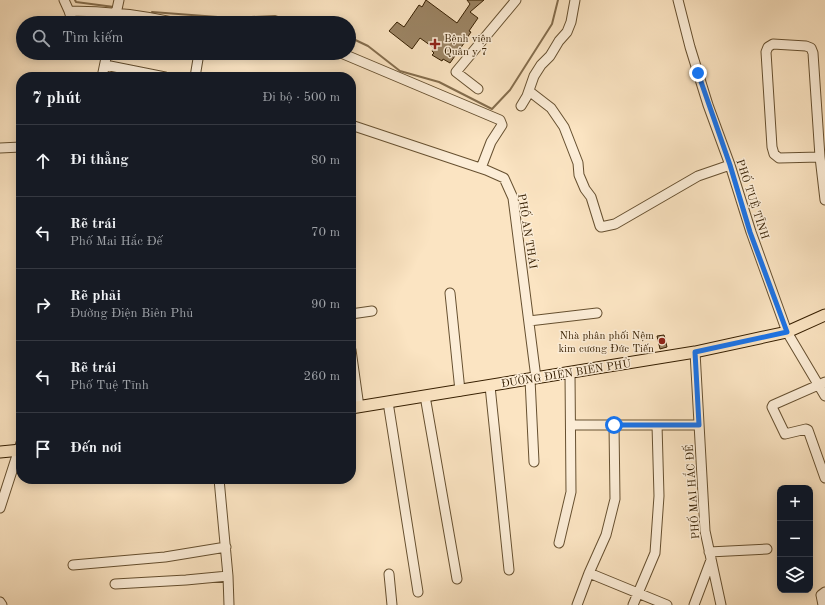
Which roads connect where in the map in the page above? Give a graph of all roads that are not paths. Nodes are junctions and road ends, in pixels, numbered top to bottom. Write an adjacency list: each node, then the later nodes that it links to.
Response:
1 (64, 0): 6 (street)
2 (119, 0): 9 (street)
3 (516, 0): 17 (street)
4 (575, 0): 18 (street)
5 (678, 0): 24 (street, PHỐ TUỆ TĨNH)
6 (69, 11): 7 (street); 8 (street)
7 (71, 16)
8 (110, 16)
9 (115, 16)
10 (356, 59): 25 (street)
11 (106, 60): 13 (street)
12 (197, 60): 16 (street)
13 (105, 65): 14 (street); 15 (street)
14 (103, 72)
15 (140, 72)
16 (196, 72)
17 (478, 89)
18 (529, 91): 19 (street); 24 (street)
19 (521, 106)
20 (356, 126): 25 (street, PHỐ AN THÁI)
21 (16, 147): 22 (street)
22 (0, 148)
23 (820, 157): 23 (street); 26 (street)
24 (730, 165): 33 (street, PHỐ TUỆ TĨNH)
25 (481, 168): 32 (street, PHỐ AN THÁI)
26 (825, 200)
27 (450, 293): 39 (street)
28 (372, 311): 29 (street)
29 (356, 313)
30 (598, 313): 32 (street)
31 (825, 315): 33 (main road, ĐƯỜNG ĐIỆN BIÊN PHỦ)
32 (529, 321): 36 (street, PHỐ AN THÁI)
33 (787, 332): 34 (main road, ĐƯỜNG ĐIỆN BIÊN PHỦ); 37 (street, PHỐ TUỆ TĨNH)
34 (695, 352): 35 (main road, ĐƯỜNG ĐIỆN BIÊN PHỦ); 47 (street, PHỐ MAI HẮC ĐẾ)
35 (570, 373): 36 (main road, ĐƯỜNG ĐIỆN BIÊN PHỦ); 44 (street)
36 (533, 379): 38 (main road, ĐƯỜNG ĐIỆN BIÊN PHỦ); 51 (street, PHỐ AN THÁI)
37 (822, 383): 41 (street, PHỐ TUỆ TĨNH); 52 (street)
38 (490, 386): 39 (main road, ĐƯỜNG ĐIỆN BIÊN PHỦ); 60 (street)
39 (460, 391): 40 (main road, ĐƯỜNG ĐIỆN BIÊN PHỦ)
40 (425, 396): 42 (main road, ĐƯỜNG ĐIỆN BIÊN PHỦ); 64 (street)
41 (825, 396)
42 (388, 402): 43 (main road, ĐƯỜNG ĐIỆN BIÊN PHỦ); 66 (street)
43 (356, 407)
44 (571, 425): 45 (street); 55 (street)
45 (614, 425): 46 (street); 61 (street)
46 (657, 425): 47 (street); 68 (street)
47 (699, 425): 58 (street, PHỐ MAI HẮC ĐẾ)
48 (16, 449): 49 (main road)
49 (0, 452)
50 (16, 460): 54 (street)
51 (534, 462)
52 (825, 478)
53 (220, 484): 56 (street)
54 (0, 508)
55 (559, 543)
56 (226, 548): 59 (street); 63 (street)
57 (767, 549): 58 (street)
58 (710, 556): 76 (street); 77 (street, PHỐ MAI HẮC ĐẾ)
59 (73, 565)
60 (508, 570)
61 (589, 573): 68 (street); 73 (street)
62 (388, 574): 72 (street)
63 (228, 576): 65 (street); 71 (street)
64 (457, 578)
65 (115, 584)
66 (418, 592)
67 (825, 592): 78 (street)
68 (639, 593): 74 (street); 75 (street)
69 (0, 602): 70 (street)
70 (2, 605)
71 (228, 605)
72 (392, 605)
73 (577, 605)
74 (633, 605)
75 (667, 605)
76 (694, 605)
77 (721, 605)
78 (823, 605)

